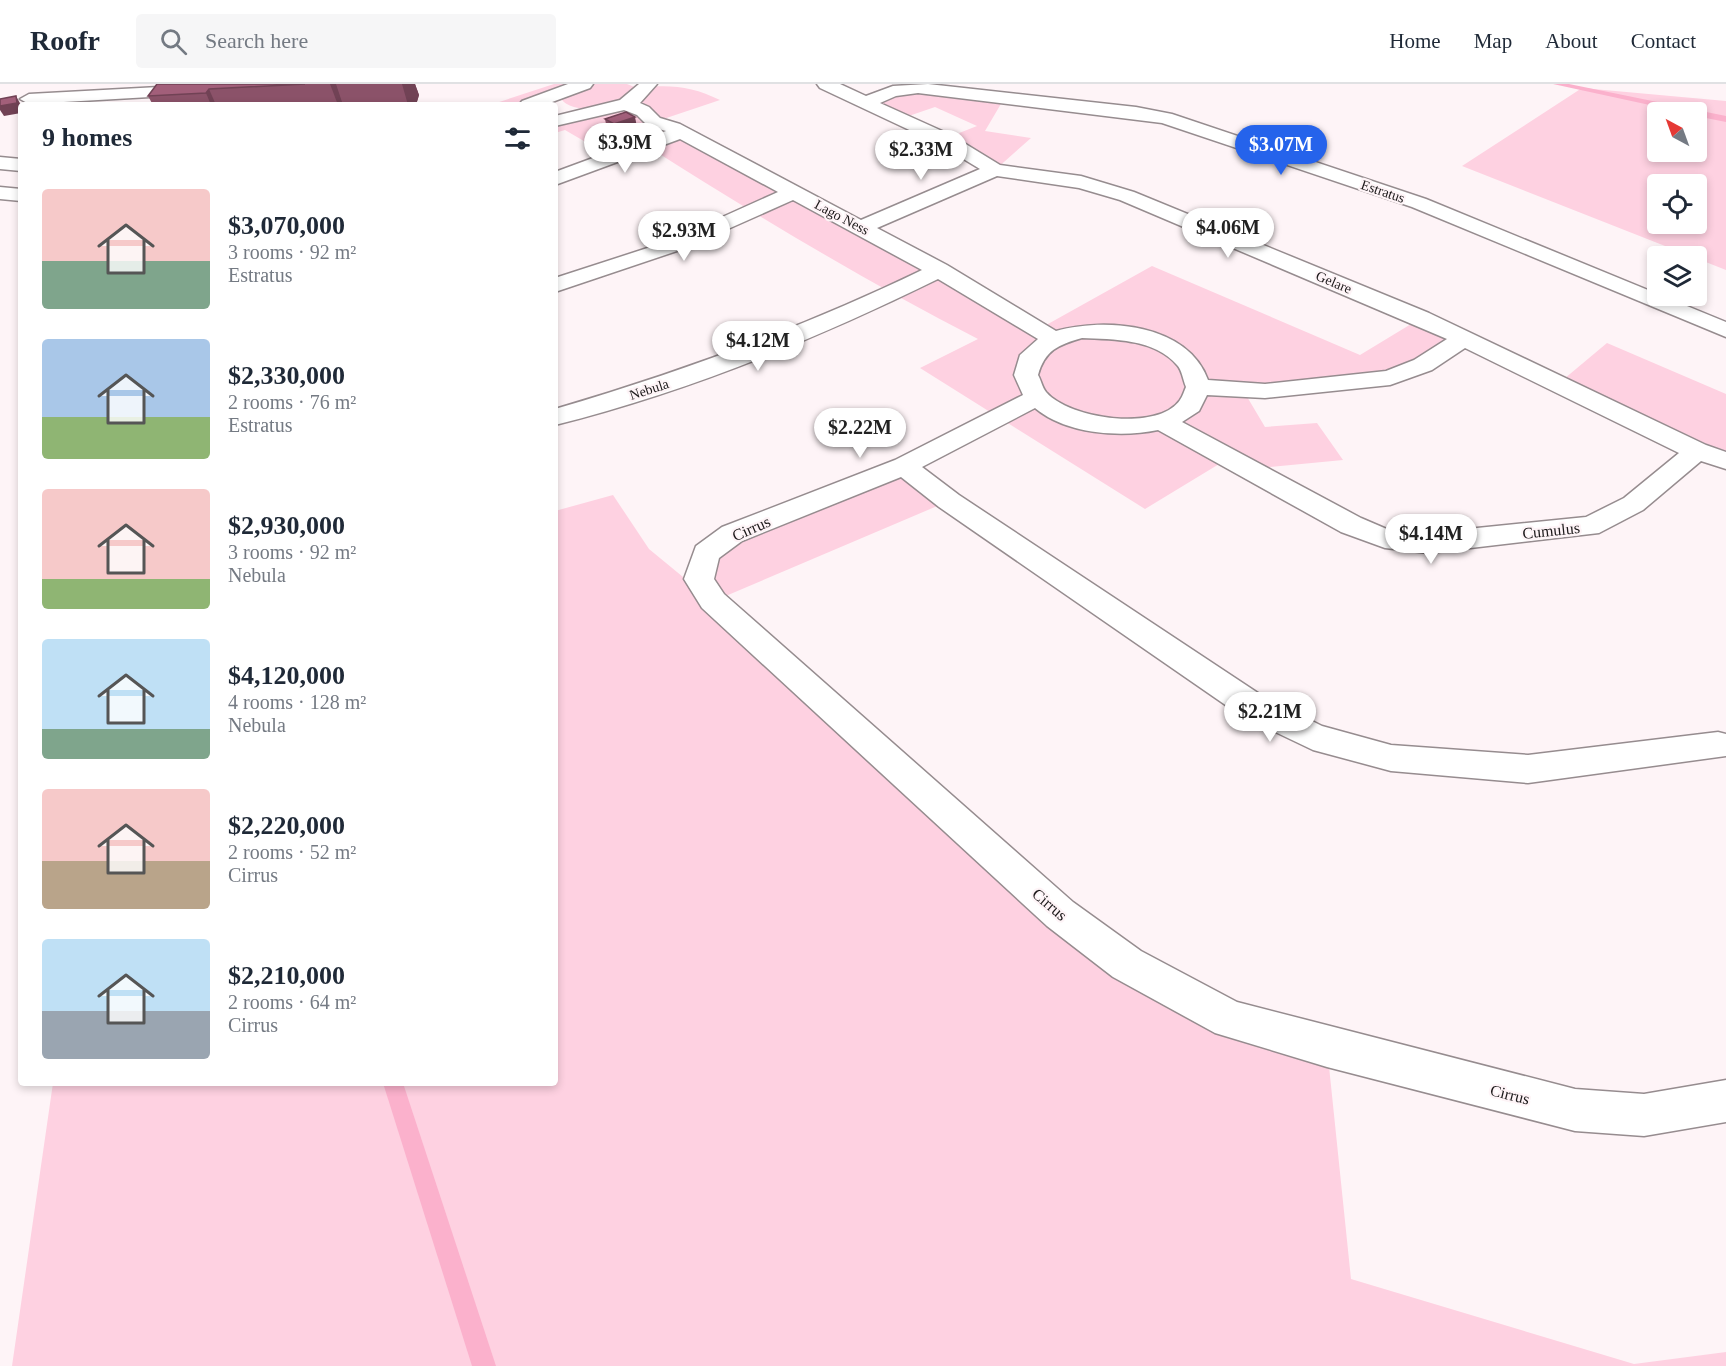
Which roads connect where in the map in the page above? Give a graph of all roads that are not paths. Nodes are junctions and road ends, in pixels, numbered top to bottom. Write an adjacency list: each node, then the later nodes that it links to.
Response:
1 (65, 84): 4 (street)
2 (584, 84): 5 (street)
3 (826, 84): 8 (street)
4 (215, 89)
5 (559, 94): 7 (street); 9 (street)
6 (638, 95): 9 (street); 11 (street, Lago Ness)
7 (536, 102)
8 (866, 102): 14 (street); 22 (street, Estratus)
9 (592, 110): 10 (street)
10 (558, 120)
11 (677, 130): 15 (street); 16 (street, Lago Ness)
12 (0, 163): 13 (street)
13 (18, 165)
14 (995, 170): 19 (street); 24 (street, Gelare)
15 (558, 178)
16 (794, 192): 19 (street, Lago Ness); 21 (street)
17 (0, 194): 18 (street)
18 (18, 195)
19 (862, 227): 20 (street, Lago Ness)
20 (939, 270): 23 (street, Lago Ness); 27 (street, Nebula)
21 (558, 284)
22 (1726, 330)
23 (1053, 339): 25 (street); 26 (street)
24 (1464, 339): 25 (street); 29 (street, Gelare)
25 (1198, 387): 28 (street)
26 (1036, 397): 28 (street); 31 (street, Cirrus)
27 (558, 416)
28 (1162, 422): 29 (street, Cumulus)
29 (1697, 451): 30 (street)
30 (1726, 460)
31 (904, 466): 32 (street); 33 (street, Cirrus)
32 (1718, 745)
33 (1726, 1101)

